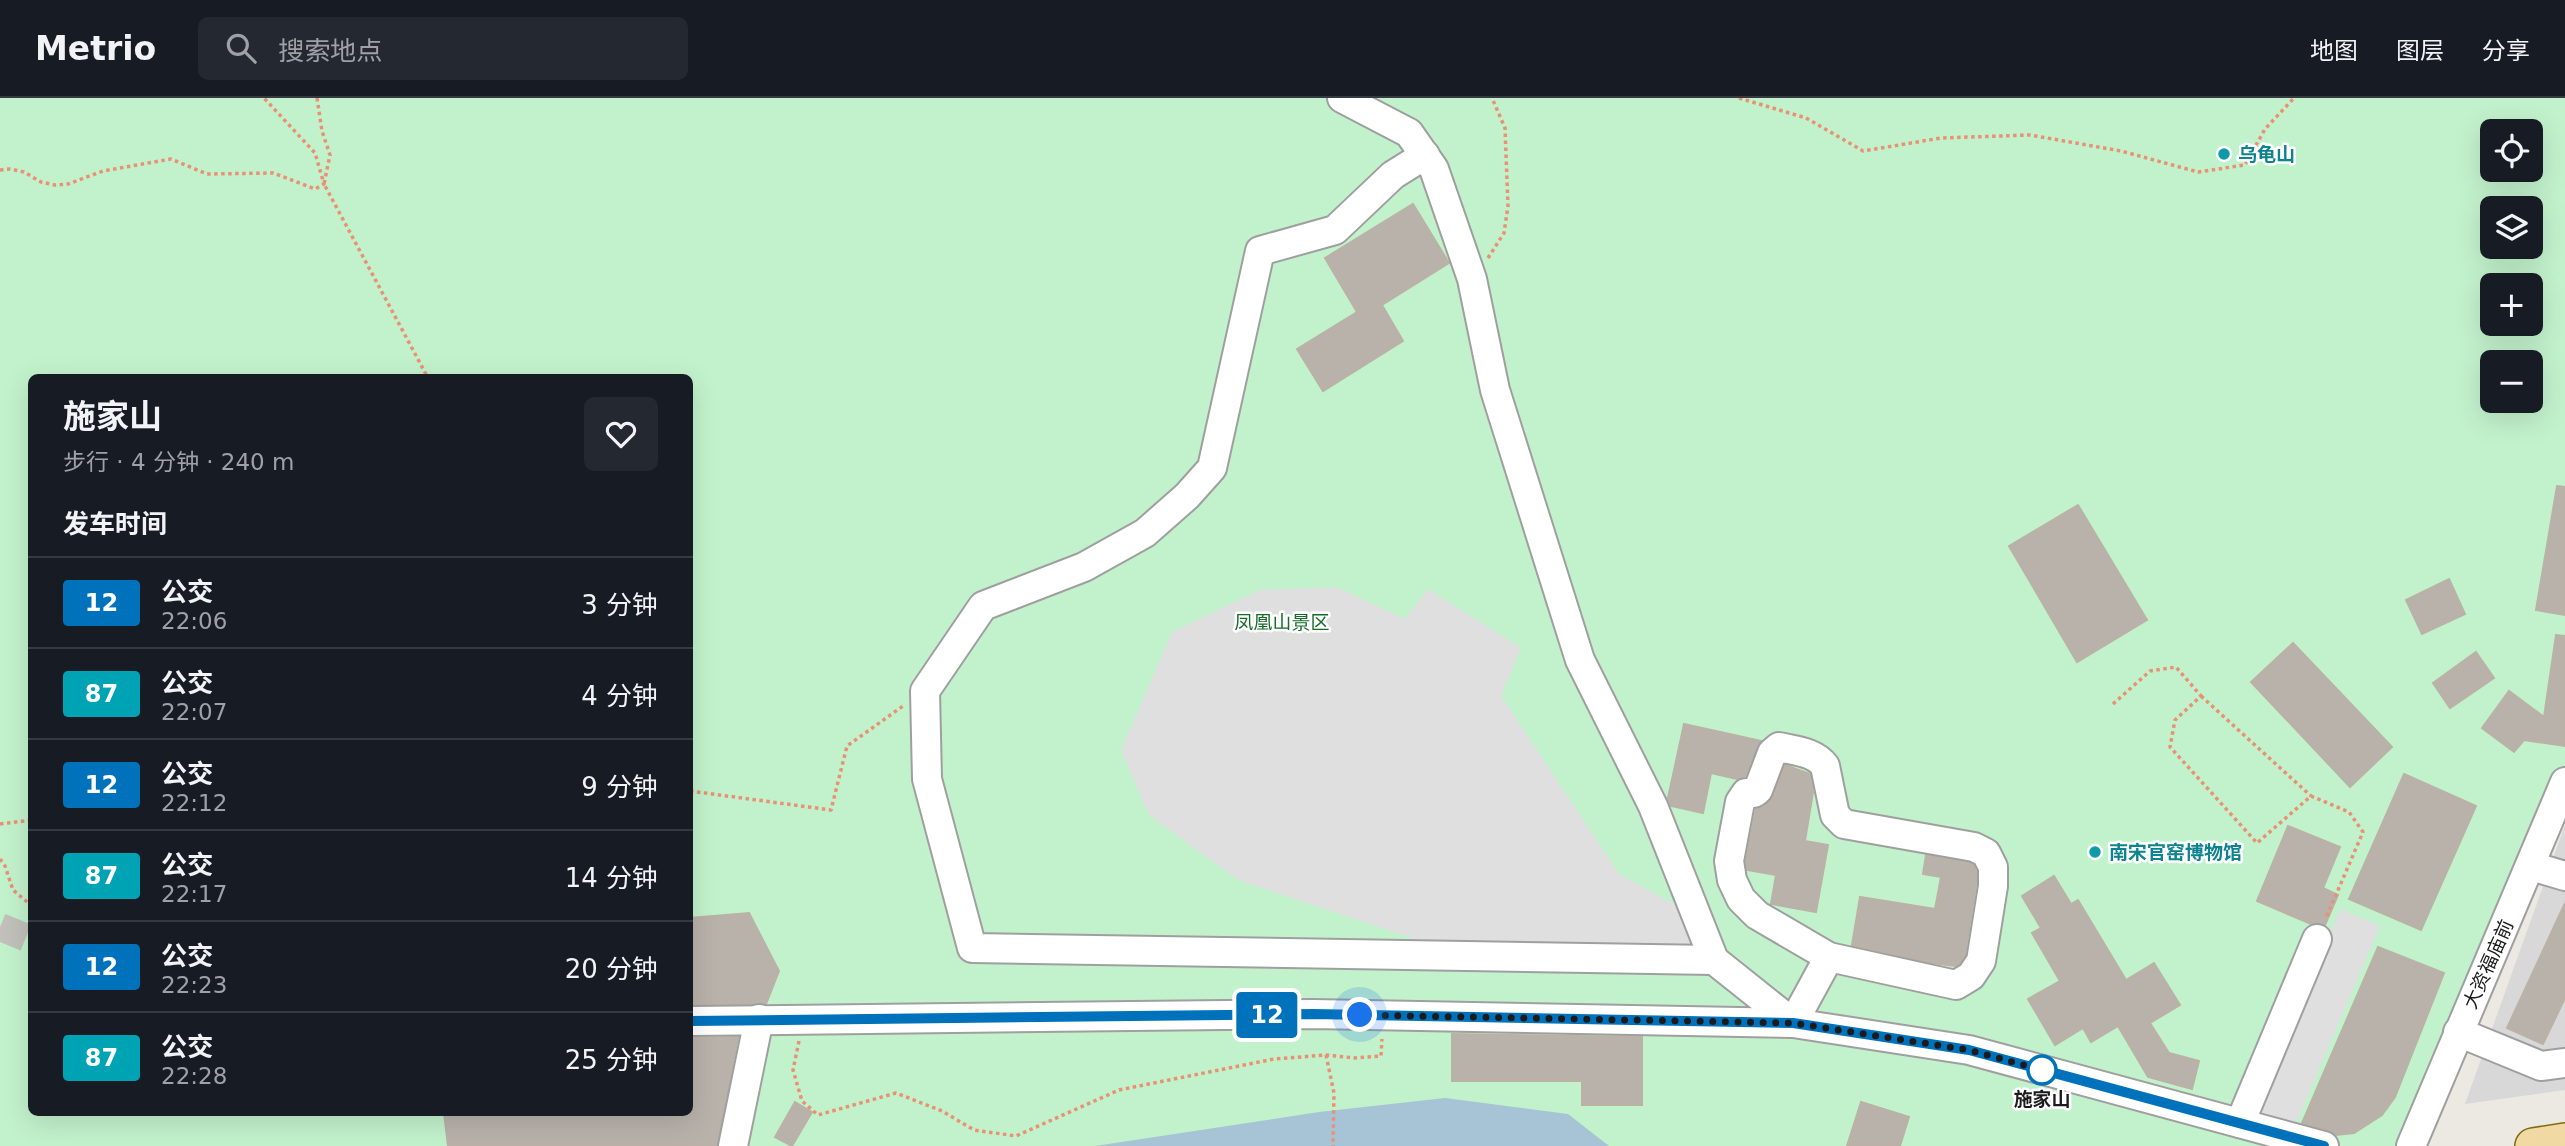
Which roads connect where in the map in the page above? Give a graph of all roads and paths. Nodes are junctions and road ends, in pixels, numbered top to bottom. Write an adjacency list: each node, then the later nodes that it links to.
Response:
1 (264, 98): 10 (path)
2 (317, 98): 10 (path)
3 (1342, 98): 8 (street)
4 (1389, 98): 8 (street)
5 (1492, 98): 11 (path)
6 (1739, 98): 7 (path)
7 (2294, 98)
8 (1417, 144): 11 (street); 13 (street)
9 (0, 170): 10 (path)
10 (324, 184): 12 (path)
11 (1472, 279): 27 (street)
12 (426, 374)
13 (925, 691): 17 (path); 27 (street)
14 (2201, 696): 15 (path); 18 (path); 18 (path)
15 (2113, 705)
16 (2565, 782): 22 (street, 大资福庙前)
17 (693, 791)
18 (2311, 796): 25 (path)
19 (28, 820): 20 (path)
20 (0, 824)
21 (0, 859): 24 (path)
22 (2531, 866): 23 (street); 33 (street, 大资福庙前)
23 (2565, 876)
24 (28, 903)
25 (2317, 939): 36 (street)
26 (1829, 957): 26 (street); 32 (street)
27 (1714, 960): 32 (street)
28 (1384, 1016): 30 (street); 32 (street); 34 (path)
29 (759, 1019): 30 (street); 31 (street); 38 (street)
30 (803, 1019): 34 (path)
31 (693, 1021)
32 (1793, 1023): 36 (street)
33 (2458, 1031): 35 (street); 41 (street, 大资福庙前)
34 (1326, 1055): 39 (path)
35 (2565, 1063)
36 (2240, 1123): 40 (street)
37 (2565, 1141): 42 (main road)
38 (733, 1146)
39 (1333, 1146)
40 (2324, 1146)
41 (2411, 1146)
42 (2533, 1146)

